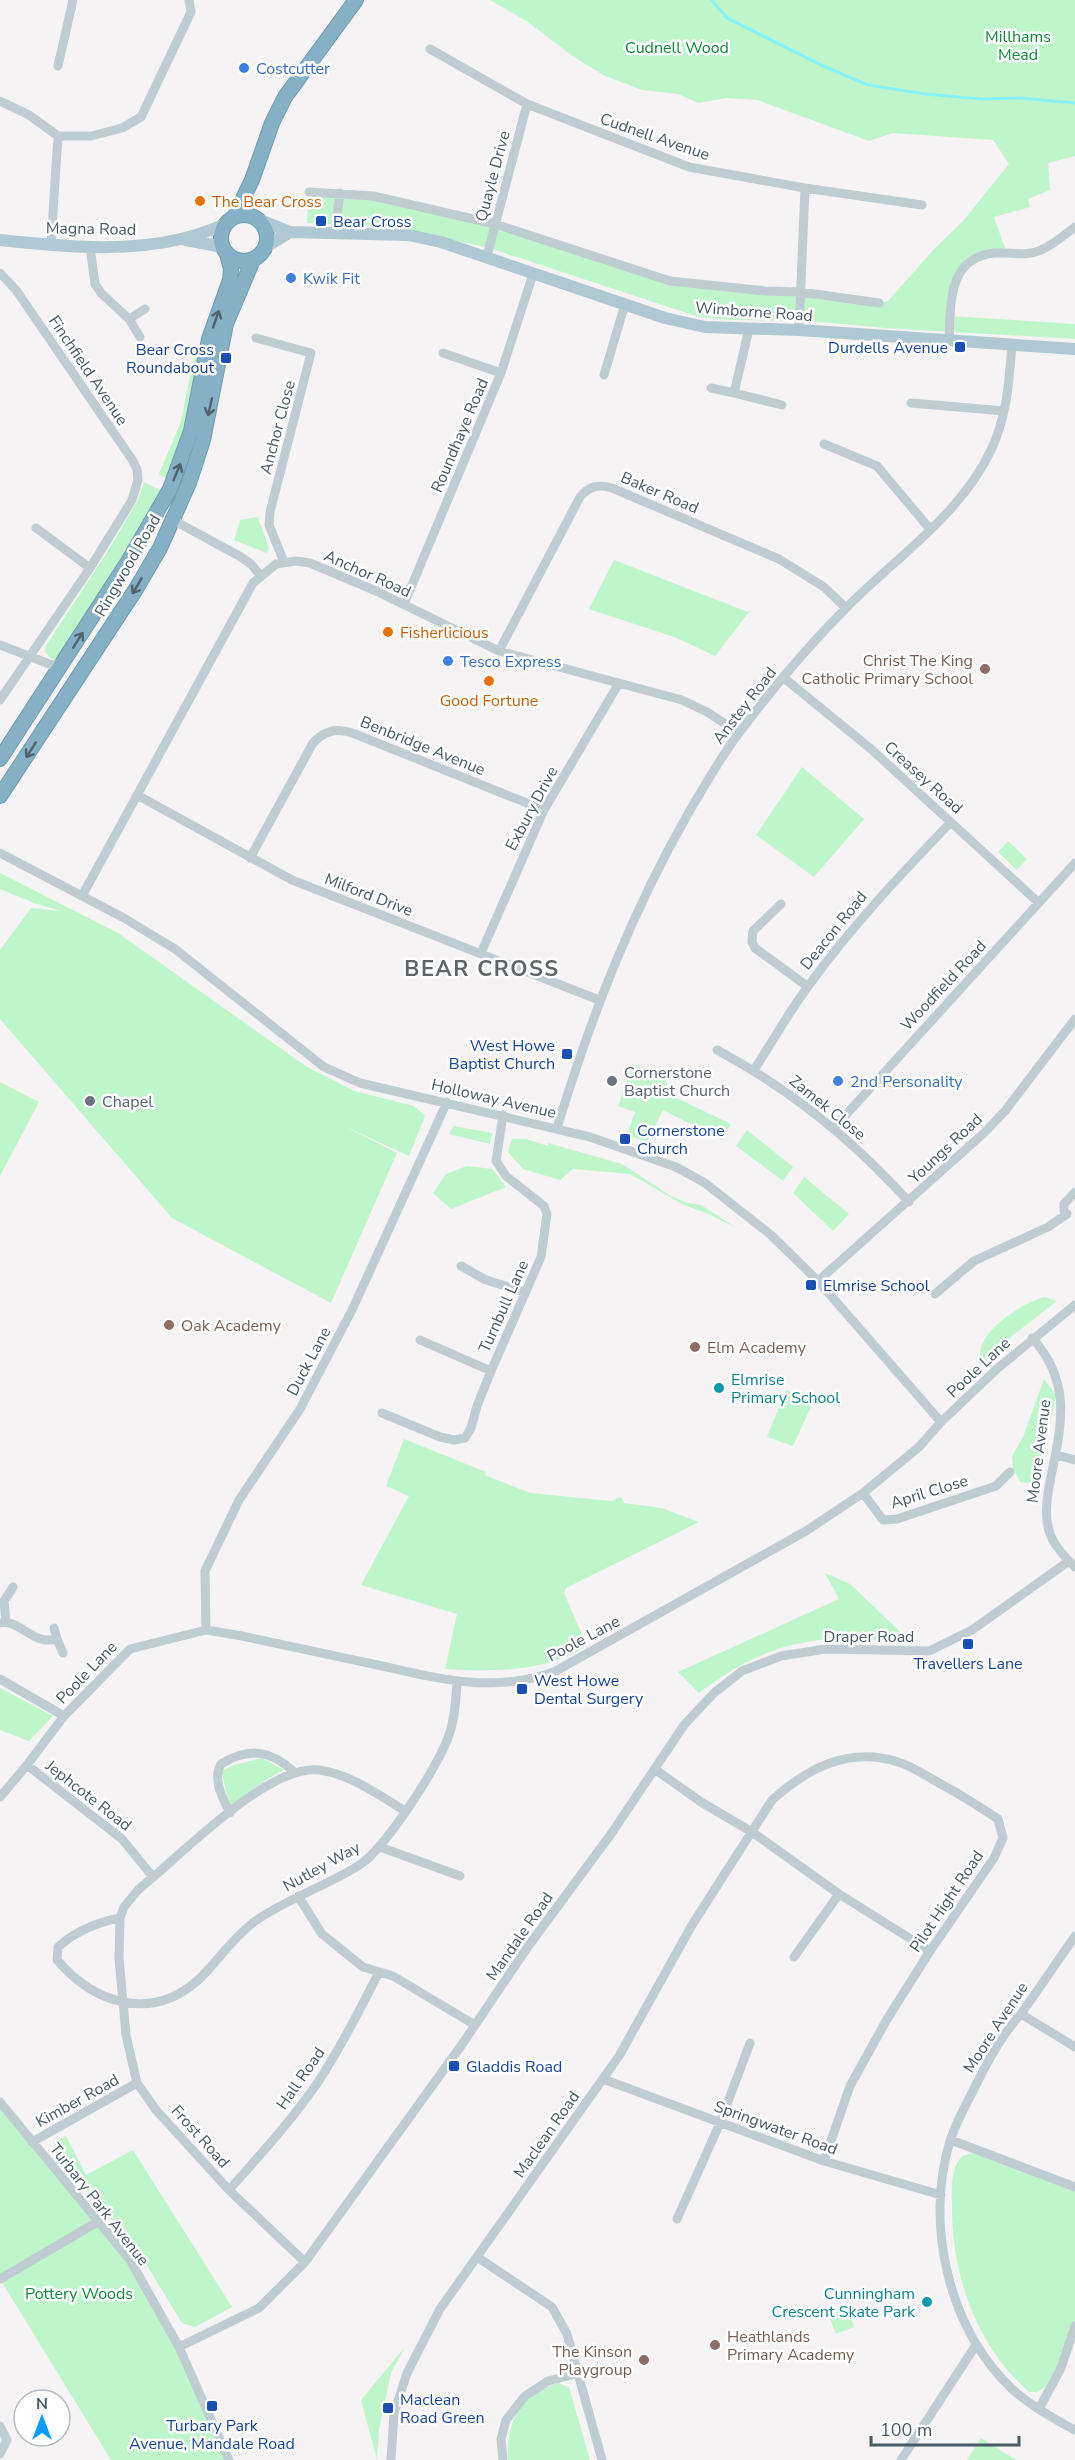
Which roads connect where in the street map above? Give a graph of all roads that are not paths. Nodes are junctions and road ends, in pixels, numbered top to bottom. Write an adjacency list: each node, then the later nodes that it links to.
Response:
1 (73, 0): 6 (street)
2 (189, 0): 10 (street)
3 (356, 0): 11 (highway)
4 (430, 49): 9 (street, Cudnell Avenue)
5 (49, 50): 6 (street)
6 (60, 52): 7 (street)
7 (58, 66)
8 (0, 101): 10 (street)
9 (527, 104): 12 (street, Cudnell Avenue); 18 (street, Quayle Drive)
10 (58, 136): 24 (street)
11 (252, 180): 16 (highway); 17 (highway)
12 (805, 188): 15 (street, Cudnell Avenue); 32 (street)
13 (309, 192): 14 (street, Wimborne Road)
14 (340, 193): 18 (street, Wimborne Road); 21 (street)
15 (922, 205)
16 (256, 218): 17 (highway); 20 (main road, Wimborne Road); 25 (highway)
17 (229, 221): 22 (main road, Magna Road); 27 (highway)
18 (495, 224): 28 (street, Quayle Drive); 32 (street, Wimborne Road)
19 (1075, 227): 41 (street)
20 (290, 232): 21 (main road, Wimborne Road); 25 (main road)
21 (335, 232): 28 (main road, Wimborne Road)
22 (182, 239): 26 (main road, Magna Road); 27 (main road, Magna Road)
23 (0, 240): 24 (main road, Magna Road)
24 (51, 244): 26 (main road, Magna Road)
25 (267, 246): 29 (highway)
26 (90, 247): 36 (street)
27 (225, 251): 29 (highway); 65 (highway, Ringwood Road, one-way to 27)
28 (487, 256): 31 (main road, Wimborne Road)
29 (253, 260): 54 (highway, Ringwood Road, one-way to 54)
30 (0, 273): 53 (street, Finchfield Avenue)
31 (532, 274): 34 (main road, Wimborne Road); 45 (street, Roundhaye Road)
32 (801, 292): 33 (street, Wimborne Road); 38 (street)
33 (879, 303)
34 (625, 304): 37 (main road, Wimborne Road); 46 (street)
35 (145, 309): 36 (street)
36 (129, 319): 39 (street)
37 (749, 329): 38 (main road, Wimborne Road); 48 (street)
38 (799, 330): 41 (main road, Wimborne Road)
39 (140, 337)
40 (256, 338): 57 (street, Anchor Close)
41 (949, 340): 42 (main road, Wimborne Road)
42 (1012, 345): 43 (main road, Wimborne Road); 51 (street, Anstey Road)
43 (1075, 349)
44 (443, 353): 45 (street)
45 (501, 373): 60 (street, Roundhaye Road)
46 (604, 375)
47 (711, 388): 48 (street)
48 (734, 393): 50 (street)
49 (911, 404): 51 (street)
50 (782, 405)
51 (1004, 411): 55 (street, Anstey Road)
52 (824, 444): 55 (street)
53 (137, 490): 58 (street, Ringwood Road)
54 (173, 520): 59 (street); 74 (highway, Ringwood Road, one-way to 74)
55 (930, 529): 61 (street, Anstey Road)
56 (43, 530): 58 (street)
57 (284, 562): 59 (street); 60 (street, Anchor Road)
58 (90, 568): 64 (street, Ringwood Road)
59 (260, 575): 73 (street)
60 (404, 604): 63 (street, Anchor Road)
61 (846, 608): 63 (street, Baker Road); 67 (street, Anstey Road)
62 (0, 645): 64 (street)
63 (499, 651): 69 (street, Anchor Road)
64 (32, 656): 66 (street); 70 (street, Ringwood Road)
65 (65, 661): 66 (street); 68 (highway, Ringwood Road)
66 (45, 663): 68 (street)
67 (784, 678): 71 (street, Anstey Road); 76 (street, Creasey Road)
68 (49, 683): 72 (highway, Ringwood Road)
69 (619, 683): 71 (street, Anchor Road); 75 (street, Exbury Drive)
70 (0, 700)
71 (739, 733): 85 (street, Anstey Road)
72 (0, 759)
73 (137, 795): 78 (street, Milford Drive); 80 (street)
74 (0, 796)
75 (544, 810): 78 (street, Benbridge Avenue); 83 (street, Exbury Drive)
76 (951, 822): 81 (street, Creasey Road); 84 (street, Deacon Road)
77 (0, 853): 80 (street, Holloway Avenue)
78 (250, 858): 83 (street, Milford Drive)
79 (1075, 863): 81 (street, Woodfield Road)
80 (82, 896): 89 (street, Holloway Avenue)
81 (1039, 903): 92 (street, Woodfield Road)
82 (781, 904): 84 (street)
83 (481, 953): 85 (street, Milford Drive)
84 (807, 986): 88 (street, Deacon Road)
85 (599, 1000): 91 (street, Anstey Road)
86 (1075, 1019): 94 (street, Youngs Road)
87 (717, 1050): 88 (street, Zamek Close)
88 (754, 1070): 92 (street, Zamek Close)
89 (447, 1102): 90 (street, Holloway Avenue); 115 (street, Duck Lane)
90 (503, 1115): 91 (street, Holloway Avenue); 99 (street, Turnbull Lane)
91 (557, 1128): 98 (street, Holloway Avenue)
92 (833, 1129): 94 (street, Zamek Close)
93 (1075, 1192): 95 (street)
94 (909, 1202): 98 (street, Youngs Road)
95 (1066, 1214): 96 (street); 100 (street)
96 (1075, 1222)
97 (461, 1266): 99 (street)
98 (818, 1281): 106 (street, Holloway Avenue)
99 (524, 1292): 104 (street, Turnbull Lane)
100 (935, 1294)
101 (1075, 1305): 102 (street, Poole Lane)
102 (1032, 1338): 106 (street, Poole Lane); 107 (street, Moore Avenue)
103 (420, 1340): 104 (street)
104 (491, 1371): 105 (street, Turnbull Lane)
105 (382, 1413)
106 (941, 1422): 110 (street, Poole Lane)
107 (1056, 1455): 108 (street); 111 (street, Moore Avenue)
108 (1075, 1460)
109 (1010, 1472): 110 (street, April Close)
110 (863, 1493): 119 (street, Poole Lane)
111 (1072, 1564): 122 (street, Draper Road)
112 (13, 1587): 113 (street)
113 (3, 1623): 116 (street)
114 (54, 1628): 116 (street)
115 (206, 1630): 119 (street, Poole Lane); 120 (street, Poole Lane)
116 (57, 1639): 117 (street)
117 (63, 1653)
118 (0, 1679): 120 (street)
119 (457, 1682): 125 (street, Nutley Way)
120 (64, 1716): 121 (street, Poole Lane)
121 (27, 1765): 124 (street, Poole Lane); 130 (street, Jephcote Road)
122 (656, 1770): 127 (street); 140 (street, Mandale Road)
123 (294, 1772): 125 (street); 126 (street); 126 (street)
124 (0, 1797)
125 (405, 1811): 128 (street, Nutley Way)
126 (230, 1813): 130 (street)
127 (752, 1832): 131 (street); 135 (street, Pilot Hight Road); 143 (street, Maclean Road)
128 (380, 1847): 129 (street); 132 (street, Nutley Way)
129 (460, 1876)
130 (153, 1877): 133 (street)
131 (839, 1894): 135 (street); 136 (street)
132 (298, 1896): 137 (street); 138 (street, Nutley Way)
133 (120, 1918): 138 (street, Frost Road); 138 (street)
134 (1075, 1936): 139 (street, Moore Avenue)
135 (930, 1951): 149 (street, Pilot Hight Road)
136 (794, 1957)
137 (379, 1972): 140 (street); 151 (street, Hall Road)
138 (123, 2004): 144 (street, Frost Road)
139 (1021, 2014): 142 (street); 147 (street, Moore Avenue)
140 (475, 2025): 156 (street, Mandale Road)
141 (750, 2043): 146 (street)
142 (1075, 2048)
143 (603, 2079): 146 (street, Springwater Road); 155 (street, Maclean Road)
144 (137, 2083): 148 (street, Kimber Road); 151 (street, Frost Road)
145 (0, 2102): 148 (street, Turbary Park Avenue)
146 (720, 2122): 149 (street, Springwater Road); 153 (street)
147 (951, 2140): 150 (street); 152 (street, Moore Avenue)
148 (32, 2142): 154 (street, Turbary Park Avenue)
149 (824, 2161): 152 (street, Springwater Road)
150 (1075, 2187)
151 (229, 2190): 156 (street, Frost Road)
152 (941, 2195): 159 (street, Moore Avenue)
153 (677, 2218)
154 (99, 2222): 157 (street); 160 (street, Turbary Park Avenue)
155 (477, 2257): 161 (street); 167 (street, Maclean Road)
156 (305, 2262): 160 (street, Mandale Road)
157 (0, 2279)
158 (1075, 2326): 162 (street)
159 (976, 2345): 162 (street, Moore Avenue); 170 (street)
160 (179, 2347): 166 (street, Turbary Park Avenue)
161 (579, 2373): 168 (street); 169 (street)
162 (1040, 2409): 164 (street, Moore Avenue)
163 (0, 2426): 165 (street)
164 (1075, 2430)
165 (0, 2454)
166 (229, 2460)
167 (391, 2460)
168 (503, 2460)
169 (602, 2460)
170 (901, 2460)

